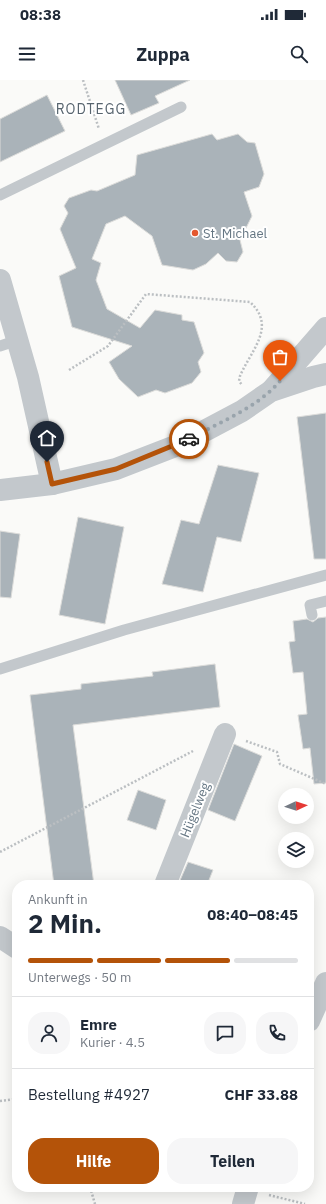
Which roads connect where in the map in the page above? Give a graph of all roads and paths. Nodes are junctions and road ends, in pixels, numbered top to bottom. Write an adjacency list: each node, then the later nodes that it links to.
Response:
1 (83, 80): 3 (path)
2 (181, 107): 3 (lane)
3 (105, 144): 4 (lane)
4 (0, 195)
5 (0, 280): 7 (street)
6 (326, 328): 11 (street)
7 (9, 343): 12 (street)
8 (69, 370): 10 (path)
9 (326, 374): 11 (street)
10 (245, 390)
11 (271, 391): 12 (street)
12 (52, 484): 13 (street)
13 (0, 490)
14 (326, 575): 17 (lane)
15 (326, 601): 16 (lane)
16 (312, 615)
17 (0, 669)
18 (225, 734): 19 (path); 20 (path); 21 (street, Hügelweg)
19 (326, 784)
20 (0, 852)
21 (167, 880)
22 (0, 937): 23 (street)
23 (12, 945)
24 (326, 983): 25 (street)
25 (314, 1010)
26 (12, 1100): 27 (path)
27 (0, 1101)
28 (91, 1192): 30 (path)
29 (246, 1194): 31 (path)
30 (95, 1204)
31 (305, 1204)

